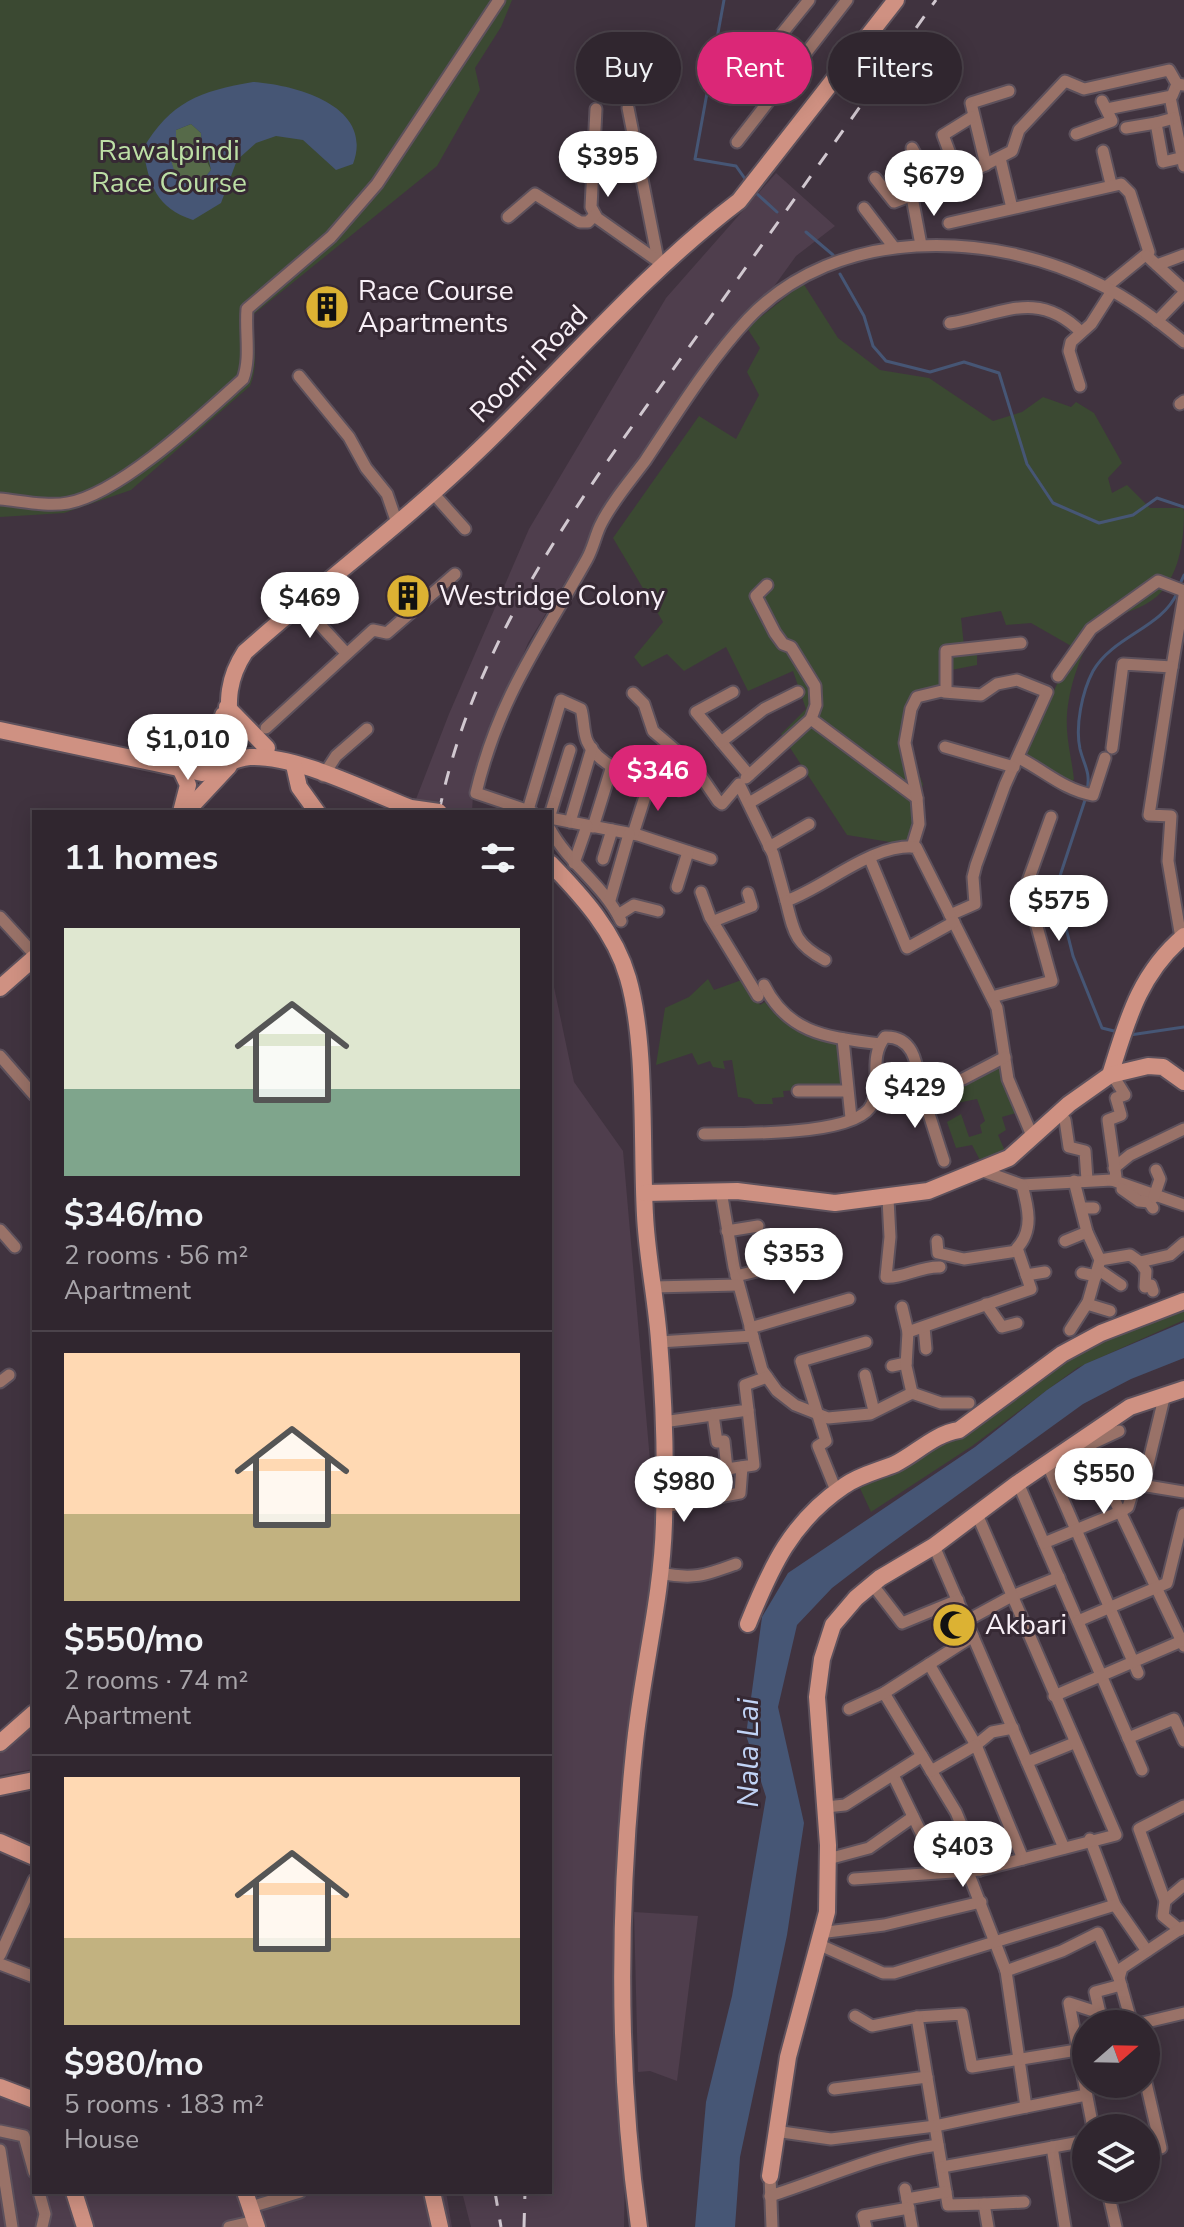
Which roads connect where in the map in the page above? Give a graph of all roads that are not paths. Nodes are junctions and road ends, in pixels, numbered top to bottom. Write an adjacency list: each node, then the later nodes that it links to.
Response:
1 (499, 0): 47 (street)
2 (809, 0): 5 (street)
3 (847, 0): 16 (street)
4 (896, 0): 36 (street, Roomi Road)
5 (783, 32)
6 (1181, 84): 8 (street); 19 (street)
7 (1009, 91): 11 (street)
8 (1170, 97): 12 (street); 15 (street)
9 (628, 108): 36 (street)
10 (596, 109): 29 (street)
11 (972, 117): 21 (street); 23 (street)
12 (1174, 118): 13 (street); 20 (street)
13 (1156, 123): 14 (street); 20 (street)
14 (1126, 128)
15 (1076, 134)
16 (737, 142)
17 (912, 148): 25 (street)
18 (1103, 151): 24 (street)
19 (1000, 158): 21 (street); 28 (street)
20 (1183, 160)
21 (986, 165): 23 (street)
22 (875, 178): 26 (street)
23 (959, 178): 25 (street)
24 (1111, 184): 28 (street); 35 (street)
25 (934, 188): 26 (street)
26 (912, 197): 32 (street)
27 (864, 208): 33 (street)
28 (1012, 208): 31 (street)
29 (595, 215): 30 (street); 36 (street)
30 (508, 217)
31 (949, 223)
32 (921, 245): 33 (street); 38 (street)
33 (893, 246): 90 (street)
34 (1184, 255): 37 (street)
35 (1147, 256): 37 (street); 38 (street)
36 (662, 263): 46 (street, Roomi Road)
37 (1157, 265): 39 (street)
38 (1109, 289): 40 (street); 42 (street)
39 (1184, 291): 40 (street)
40 (1157, 321): 43 (street)
41 (950, 323): 42 (street)
42 (1081, 332): 45 (street)
43 (1184, 342)
44 (299, 376): 48 (street)
45 (1080, 386)
46 (432, 492): 48 (street, Roomi Road); 49 (street)
47 (0, 499)
48 (397, 523): 53 (street, Roomi Road)
49 (465, 529)
50 (455, 574): 55 (street)
51 (767, 585): 63 (street)
52 (1184, 594): 56 (street); 57 (street)
53 (300, 603): 55 (street); 62 (street, Roomi Road)
54 (1021, 643): 60 (street)
55 (346, 653): 64 (street)
56 (1172, 667): 73 (street); 118 (street)
57 (1058, 676)
58 (733, 692): 67 (street)
59 (798, 692): 67 (street)
60 (944, 692): 73 (street); 84 (street)
61 (633, 693): 81 (street)
62 (226, 706): 69 (street); 74 (street, Roomi Road)
63 (811, 719): 79 (street); 84 (street)
64 (266, 728)
65 (367, 729): 80 (street)
66 (0, 730): 72 (street)
67 (721, 742): 79 (street)
68 (945, 747): 73 (street)
69 (267, 748): 74 (street); 75 (street)
70 (592, 748): 76 (street); 91 (street); 95 (street)
71 (570, 750): 92 (street)
72 (164, 762): 74 (street); 77 (street)
73 (1016, 762): 116 (street)
74 (223, 764): 75 (street); 77 (street); 87 (street)
75 (294, 765): 80 (street); 88 (street)
76 (612, 766): 97 (street); 100 (street)
77 (181, 770): 86 (street)
78 (801, 772): 85 (street)
79 (749, 775): 82 (street)
80 (323, 776): 89 (street, bridge)
81 (701, 777): 82 (street); 83 (street)
82 (739, 784): 85 (street)
83 (679, 790)
84 (917, 798): 102 (street)
85 (749, 803): 101 (street)
86 (184, 810)
87 (186, 810)
88 (316, 810)
89 (425, 810)
90 (527, 810)
91 (530, 810)
92 (552, 810)
93 (1051, 817): 123 (street)
94 (552, 818): 95 (street)
95 (570, 822): 97 (street)
96 (809, 824): 101 (street)
97 (590, 826): 98 (street); 107 (street)
98 (612, 830): 100 (street); 104 (street)
99 (552, 833): 107 (street)
100 (631, 834): 103 (street); 112 (street)
101 (769, 847): 113 (street)
102 (912, 847): 106 (street); 116 (street)
103 (688, 852): 105 (street); 109 (street)
104 (603, 859)
105 (711, 859)
106 (870, 859): 113 (street); 116 (street)
107 (574, 863): 112 (street)
108 (552, 865): 148 (street)
109 (677, 887)
110 (701, 892): 117 (street)
111 (748, 893): 117 (street)
112 (610, 900): 114 (street)
113 (786, 901): 121 (street)
114 (658, 911)
115 (0, 917): 119 (street)
116 (952, 918): 123 (street)
117 (714, 921): 124 (street)
118 (1183, 937): 128 (street)
119 (32, 954)
120 (32, 958): 122 (street)
121 (825, 960)
122 (0, 988)
123 (992, 997): 127 (street)
124 (843, 1039): 125 (street); 131 (street)
125 (880, 1044): 132 (street); 134 (street)
126 (0, 1056): 133 (street)
127 (1005, 1057): 132 (street); 139 (street)
128 (1111, 1075): 129 (street); 135 (street); 143 (street)
129 (1184, 1082)
130 (798, 1091): 131 (street)
131 (846, 1091): 136 (street)
132 (922, 1091): 134 (street); 140 (street)
133 (32, 1093)
134 (872, 1104): 136 (street)
135 (1058, 1114): 139 (street); 144 (street)
136 (851, 1118): 138 (street)
137 (1184, 1129): 143 (street)
138 (704, 1134)
139 (1033, 1138): 142 (street)
140 (944, 1161)
141 (1156, 1170): 150 (street)
142 (983, 1171): 146 (street); 149 (street)
143 (1114, 1176): 144 (street); 150 (street)
144 (1087, 1180): 145 (street)
145 (1074, 1181): 146 (street); 155 (street)
146 (1022, 1185): 160 (street)
147 (721, 1191): 148 (street); 149 (street); 154 (street)
148 (645, 1193): 170 (street)
149 (888, 1199): 163 (street)
150 (1154, 1203): 151 (street)
151 (1184, 1205)
152 (758, 1226): 154 (street)
153 (0, 1230): 159 (street)
154 (727, 1231): 168 (street)
155 (1087, 1232): 157 (street); 164 (street)
156 (937, 1241): 160 (street)
157 (1065, 1241)
158 (1184, 1243): 162 (street)
159 (15, 1247)
160 (1017, 1251): 167 (street)
161 (827, 1254): 168 (street)
162 (1140, 1257): 164 (street); 171 (street)
163 (940, 1267)
164 (1098, 1269): 166 (street); 169 (street); 175 (street)
165 (1045, 1272): 167 (street)
166 (1082, 1273)
167 (1026, 1275): 174 (street)
168 (737, 1280): 170 (street); 181 (street)
169 (1121, 1285)
170 (653, 1287): 183 (street)
171 (1153, 1291)
172 (849, 1299): 181 (street)
173 (1184, 1301): 206 (street)
174 (986, 1304): 178 (street); 179 (street)
175 (1083, 1306): 177 (street); 180 (street)
176 (902, 1307): 182 (street)
177 (1110, 1311)
178 (1017, 1323)
179 (924, 1327): 182 (street); 185 (street)
180 (1070, 1330)
181 (752, 1332): 183 (street); 189 (street)
182 (908, 1332): 186 (street)
183 (659, 1342): 198 (street)
184 (866, 1342): 197 (street)
185 (926, 1349)
186 (906, 1363): 187 (street); 191 (street)
187 (892, 1366)
188 (865, 1375): 195 (street)
189 (767, 1377): 194 (street); 197 (street)
190 (1184, 1389): 192 (street)
191 (912, 1393): 193 (street); 195 (street)
192 (1165, 1394): 200 (street); 204 (street)
193 (969, 1403)
194 (748, 1410): 196 (street); 202 (street)
195 (874, 1411): 197 (street)
196 (713, 1415): 198 (street); 202 (street)
197 (818, 1416): 206 (street)
198 (663, 1422): 207 (street)
199 (1119, 1431): 200 (street)
200 (1088, 1442): 201 (street); 208 (street)
201 (1048, 1465): 203 (street); 211 (street)
202 (742, 1467): 207 (street)
203 (1018, 1483): 209 (street); 212 (street)
204 (1143, 1485): 205 (street); 208 (street)
205 (1184, 1492)
206 (837, 1493): 224 (street)
207 (664, 1507): 215 (street)
208 (1122, 1511): 211 (street); 218 (street)
209 (976, 1512): 213 (street); 219 (street)
210 (1184, 1514): 218 (street)
211 (1075, 1530): 212 (street); 221 (street)
212 (1044, 1543): 216 (street)
213 (934, 1546): 217 (street); 220 (street)
214 (736, 1564): 215 (street)
215 (660, 1573): 318 (street)
216 (1059, 1577): 219 (street); 223 (street)
217 (872, 1584): 220 (street); 248 (street)
218 (1156, 1587): 221 (street); 226 (street)
219 (1012, 1596): 222 (street); 231 (street)
220 (958, 1600): 222 (street)
221 (1111, 1605): 223 (street); 228 (street)
222 (966, 1621): 225 (street)
223 (1078, 1621): 229 (street)
224 (748, 1624)
225 (973, 1636): 227 (street); 234 (street)
226 (1183, 1643): 228 (street)
227 (929, 1664): 230 (street); 239 (street)
228 (1136, 1667): 229 (street)
229 (1102, 1675): 231 (street); 235 (street)
230 (884, 1693): 232 (street); 240 (street)
231 (1054, 1696): 238 (street)
232 (849, 1709)
233 (32, 1715): 237 (street)
234 (1013, 1728): 239 (street); 241 (street)
235 (1128, 1738): 236 (street); 242 (street)
236 (1184, 1741)
237 (0, 1743)
238 (1074, 1743): 241 (street); 250 (street)
239 (976, 1745): 243 (street); 255 (street)
240 (922, 1756): 243 (street); 244 (street)
241 (1027, 1762): 252 (street)
242 (1142, 1770)
243 (931, 1771): 256 (street)
244 (893, 1775): 248 (street); 249 (street)
245 (32, 1780): 246 (street)
246 (0, 1787)
247 (1184, 1806): 261 (street)
248 (826, 1807): 254 (street)
249 (913, 1817): 254 (street); 257 (street)
250 (1090, 1839): 252 (street); 263 (street)
251 (0, 1842): 253 (street)
252 (1064, 1848): 255 (street)
253 (32, 1856)
254 (828, 1859): 265 (street)
255 (1023, 1859): 256 (street)
256 (974, 1871): 257 (street); 262 (street)
257 (940, 1872): 258 (street)
258 (854, 1879)
259 (32, 1884): 268 (street)
260 (1184, 1885): 261 (street)
261 (1165, 1901): 264 (street)
262 (981, 1902): 265 (street); 266 (street)
263 (1115, 1905): 266 (street); 267 (street)
264 (1182, 1928): 267 (street)
265 (823, 1939): 266 (street); 292 (street)
266 (996, 1944): 270 (street)
267 (1147, 1951): 272 (street)
268 (0, 1955)
269 (0, 1964): 271 (street)
270 (1006, 1971): 272 (street); 282 (street)
271 (32, 1976)
272 (1120, 1982): 274 (street); 275 (street)
273 (1091, 2010): 276 (street)
274 (1099, 2010)
275 (1130, 2010)
276 (1072, 2012)
277 (1184, 2013): 280 (street)
278 (855, 2016): 279 (street)
279 (917, 2017): 282 (street); 283 (street)
280 (1160, 2018)
281 (1072, 2051): 282 (street)
282 (1020, 2059): 289 (street)
283 (927, 2077): 285 (street); 290 (street)
284 (0, 2087): 288 (street)
285 (834, 2089)
286 (1072, 2098): 289 (street)
287 (1149, 2098): 296 (street)
288 (32, 2099)
289 (1026, 2107): 290 (street)
290 (935, 2126): 292 (street); 294 (street)
291 (0, 2131): 298 (street)
292 (775, 2131): 301 (street)
293 (1072, 2143): 295 (street)
294 (938, 2145): 299 (street); 307 (street)
295 (1052, 2147): 299 (street); 323 (street)
296 (1161, 2148)
297 (0, 2150): 300 (street)
298 (32, 2165)
299 (942, 2167): 302 (street)
300 (2, 2173): 314 (street)
301 (770, 2176): 307 (street)
302 (946, 2192): 308 (street); 311 (street)
303 (40, 2194): 315 (street)
304 (75, 2194): 316 (street)
305 (295, 2194): 312 (street)
306 (432, 2194): 313 (street)
307 (770, 2196): 319 (street)
308 (907, 2199): 320 (street); 321 (street)
309 (1024, 2202): 311 (street)
310 (1110, 2202): 324 (street)
311 (984, 2204): 322 (street)
312 (252, 2212): 317 (street)
313 (436, 2226)
314 (12, 2227)
315 (42, 2227)
316 (85, 2227)
317 (229, 2227)
318 (639, 2227)
319 (772, 2227)
320 (866, 2227)
321 (912, 2227)
322 (988, 2227)
323 (1065, 2227)
324 (1116, 2227)

